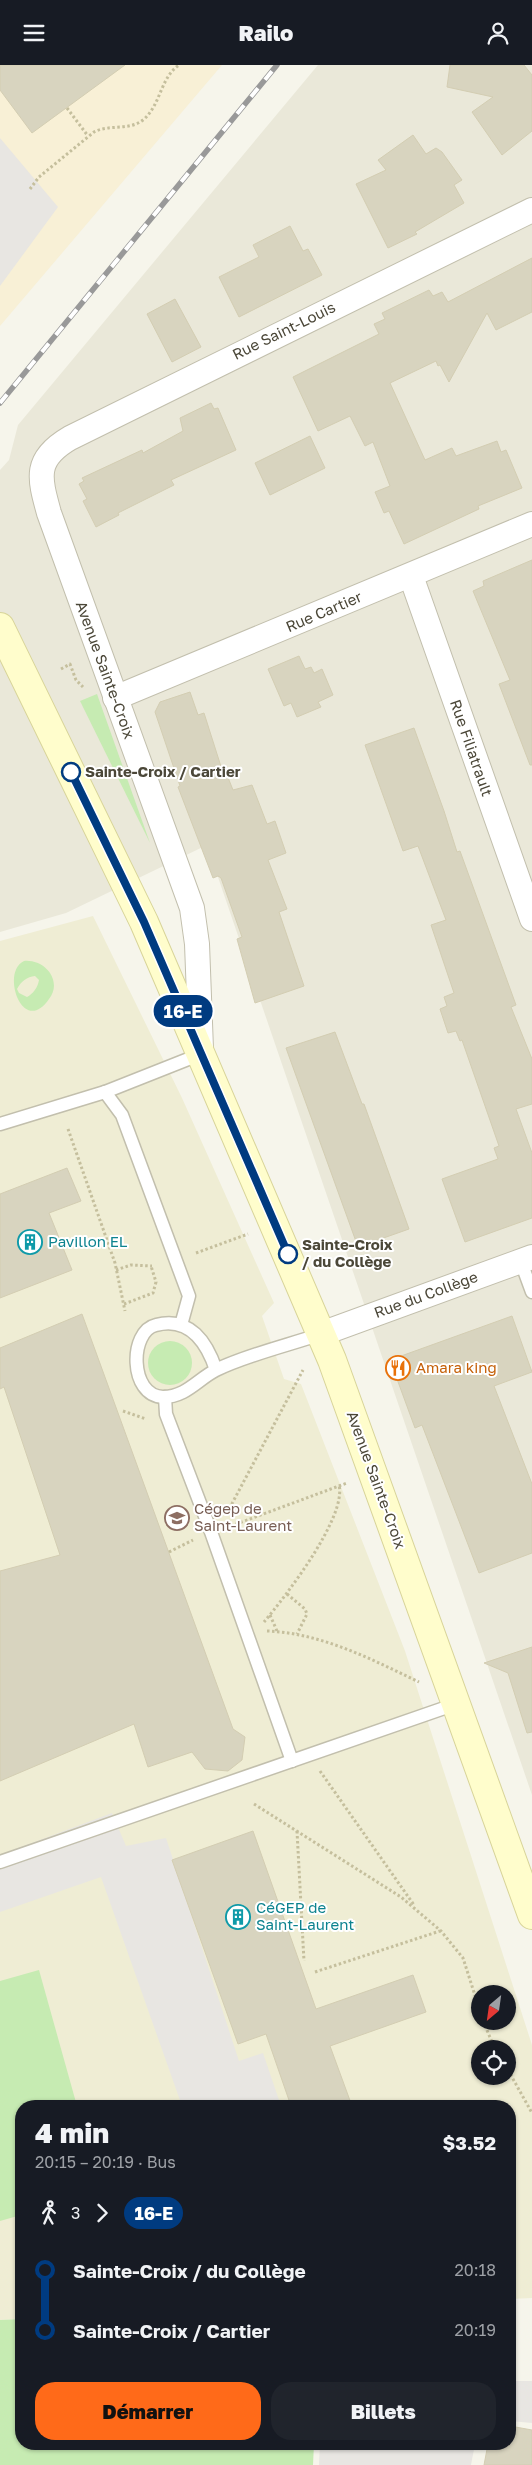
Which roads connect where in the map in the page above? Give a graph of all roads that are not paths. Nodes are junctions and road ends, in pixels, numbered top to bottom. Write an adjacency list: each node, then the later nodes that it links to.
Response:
1 (532, 210): 2 (street, Rue Saint-Louis)
2 (44, 462): 6 (street, Avenue Sainte-Croix)
3 (532, 524): 4 (street, Rue Cartier)
4 (411, 576): 6 (street, Rue Cartier); 7 (street, Rue Filiatrault)
5 (0, 627): 8 (main road, Avenue Sainte-Croix)
6 (115, 698): 8 (street, Avenue Sainte-Croix)
7 (532, 919)
8 (201, 1054): 9 (lane); 14 (main road, Avenue Sainte-Croix)
9 (105, 1091): 10 (lane); 13 (lane)
10 (0, 1124)
11 (526, 1259): 12 (lane); 14 (street, Rue du Collège)
12 (532, 1292)
13 (181, 1325): 15 (lane); 16 (lane)
14 (321, 1334): 15 (lane); 17 (main road, Avenue Sainte-Croix)
15 (216, 1370): 16 (lane)
16 (165, 1397): 18 (lane)
17 (456, 1704): 18 (lane); 20 (main road, Avenue Sainte-Croix)
18 (292, 1761): 19 (lane)
19 (0, 1862)
20 (532, 1915)

